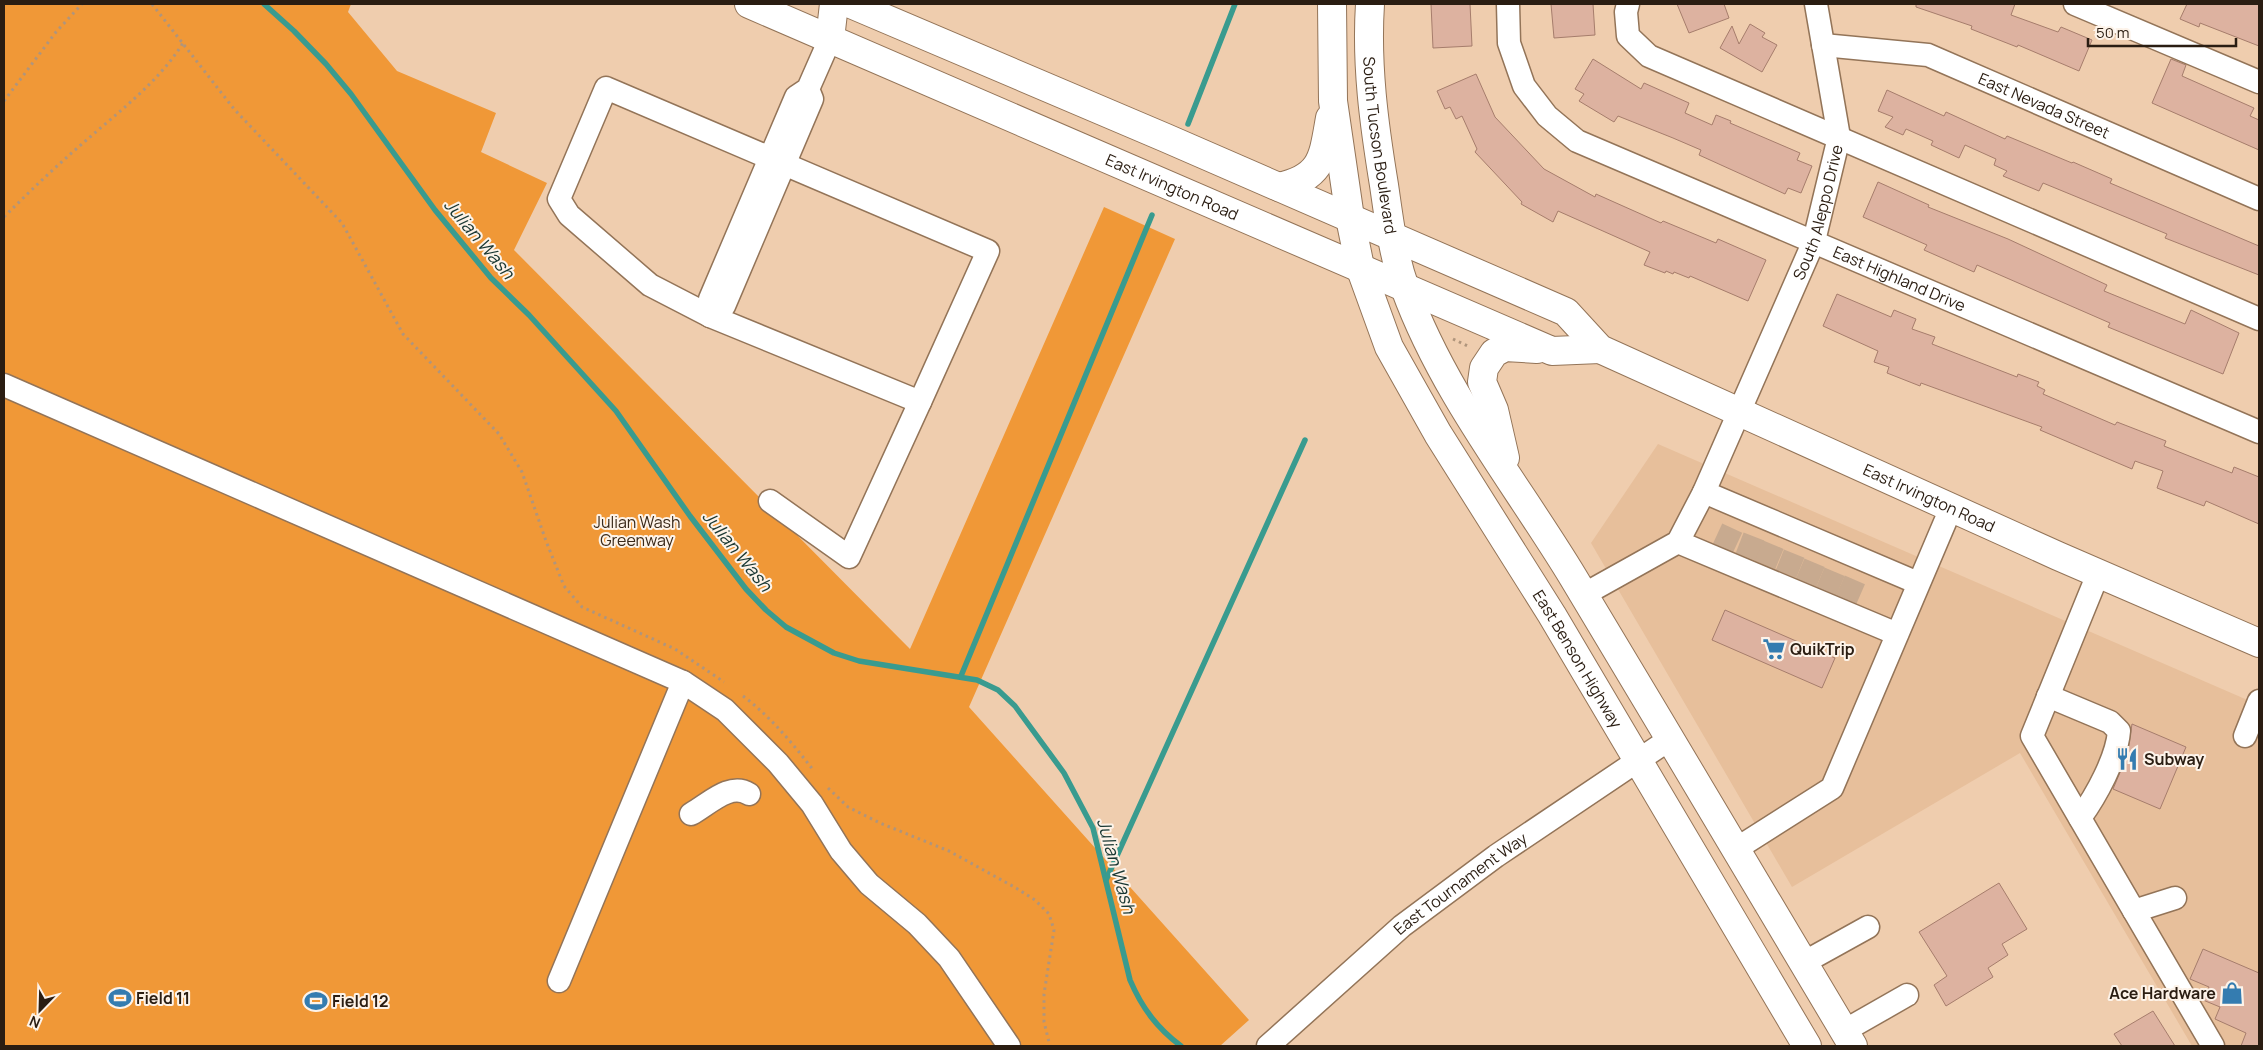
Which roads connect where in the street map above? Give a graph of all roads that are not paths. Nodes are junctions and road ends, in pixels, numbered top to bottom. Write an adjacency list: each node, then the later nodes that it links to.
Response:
1 (749, 4): 10 (main road, East Irvington Road)
2 (834, 4): 10 (main road)
3 (1332, 4): 13 (main road)
4 (1370, 4): 19 (main road, South Tucson Boulevard)
5 (1508, 4): 20 (street, East Highland Drive)
6 (1628, 4): 14 (street)
7 (1816, 4): 11 (street, South Aleppo Drive)
8 (2075, 4): 12 (street)
9 (859, 5): 10 (main road); 16 (main road, East Irvington Road)
10 (830, 39): 15 (street); 21 (main road, East Irvington Road)
11 (1822, 45): 14 (street, South Aleppo Drive); 17 (street, East Nevada Street)
12 (2259, 82)
13 (1333, 102): 16 (main road); 18 (main road)
14 (1839, 137): 20 (street, South Aleppo Drive); 24 (street)
15 (777, 162): 23 (street); 23 (street); 28 (street)
16 (1279, 187): 18 (main road, East Irvington Road)
17 (2259, 199)
18 (1350, 218): 19 (main road, East Irvington Road); 21 (main road)
19 (1392, 236): 22 (main road, South Tucson Boulevard); 25 (main road, East Irvington Road)
20 (1814, 241): 29 (street, South Aleppo Drive); 30 (street, East Highland Drive)
21 (1360, 267): 22 (main road, East Irvington Road); 46 (main road, East Benson Highway)
22 (1405, 287): 26 (main road, East Irvington Road); 31 (main road)
23 (710, 316): 28 (street)
24 (2259, 319)
25 (1600, 349): 26 (main road, East Irvington Road); 29 (main road, East Irvington Road)
26 (1552, 351): 31 (main road)
27 (4, 384): 41 (street)
28 (920, 402): 33 (street)
29 (1740, 412): 32 (street, South Aleppo Drive); 34 (main road, East Irvington Road)
30 (2259, 432)
31 (1509, 477): 38 (main road)
32 (1704, 492): 35 (street, South Aleppo Drive); 37 (street)
33 (770, 502)
34 (1951, 508): 36 (main road, East Irvington Road); 37 (street)
35 (1678, 542): 38 (street); 39 (street)
36 (2098, 574): 40 (main road, East Irvington Road); 42 (street)
37 (1918, 583): 39 (street)
38 (1583, 595): 45 (main road)
39 (1897, 634): 50 (street)
40 (2259, 643)
41 (683, 682): 55 (street); 59 (street)
42 (2048, 696): 49 (street); 49 (street)
43 (2259, 701): 44 (street)
44 (2245, 736)
45 (1670, 739): 46 (street, East Tournament Way); 50 (main road)
46 (1638, 759): 58 (street, East Tournament Way); 60 (main road, East Benson Highway)
47 (749, 794): 48 (street)
48 (691, 814)
49 (2080, 818): 52 (street)
50 (1736, 849): 54 (main road)
51 (2175, 898): 52 (street)
52 (2134, 911): 61 (street)
53 (1868, 927): 54 (street)
54 (1803, 963): 57 (main road)
55 (559, 981)
56 (1907, 995): 57 (street)
57 (1848, 1039)
58 (1270, 1044)
59 (1009, 1046)
60 (1807, 1046)
61 (2213, 1046)

